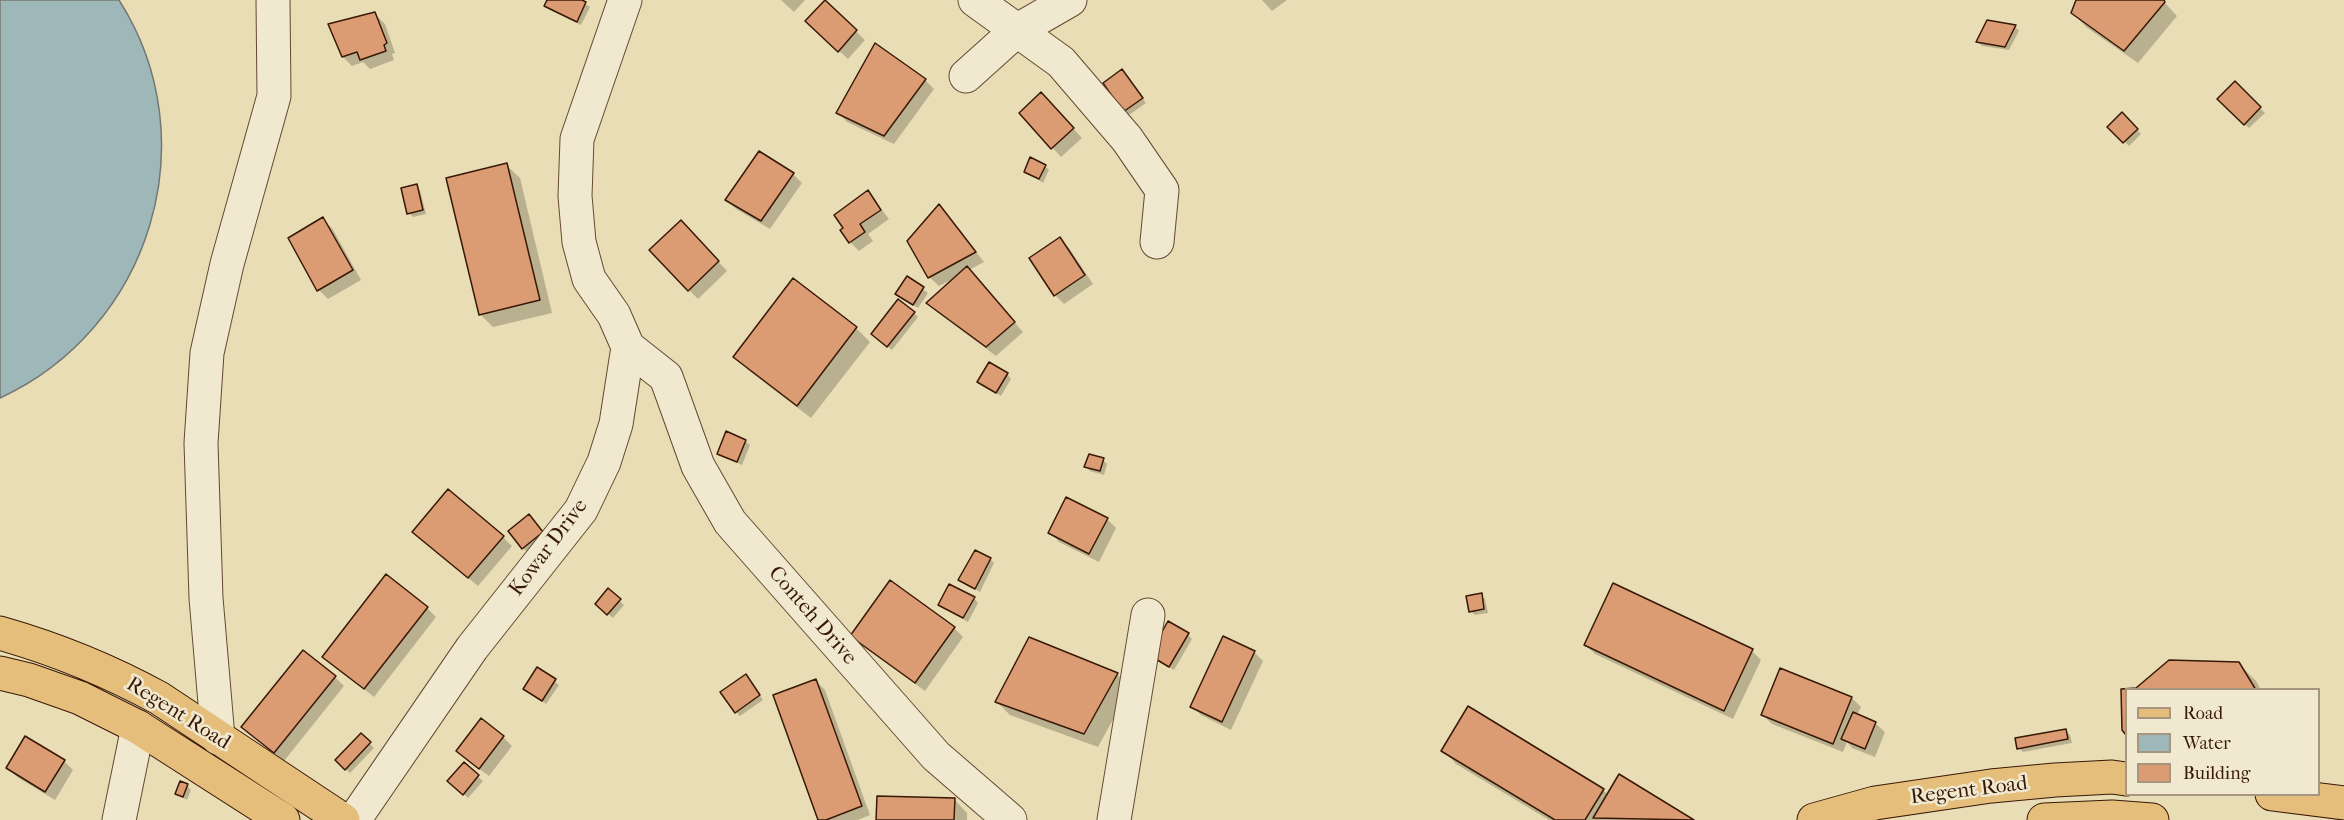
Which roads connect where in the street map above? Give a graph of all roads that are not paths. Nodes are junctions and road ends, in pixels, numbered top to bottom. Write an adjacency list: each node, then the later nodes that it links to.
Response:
1 (273, 0): 13 (street)
2 (625, 0): 8 (street, Kowar Drive)
3 (975, 0): 5 (street)
4 (1070, 0): 5 (street)
5 (1016, 31): 6 (street); 7 (street)
6 (966, 76)
7 (1156, 242)
8 (627, 348): 20 (street, Kowar Drive); 21 (street, Conteh Drive)
9 (1148, 615): 22 (street)
10 (0, 633): 13 (main road, Regent Road)
11 (0, 673): 12 (main road, Regent Road)
12 (138, 727): 17 (street); 18 (main road, Regent Road)
13 (218, 738): 19 (main road, Regent Road)
14 (2125, 779): 23 (main road, Regent Road)
15 (2281, 796): 16 (main road)
16 (2344, 803)
17 (119, 820)
18 (283, 820)
19 (343, 820)
20 (354, 820)
21 (1010, 820)
22 (1114, 820)
23 (1814, 820)
24 (2044, 820): 25 (main road, Regent Road)
25 (2152, 820)

